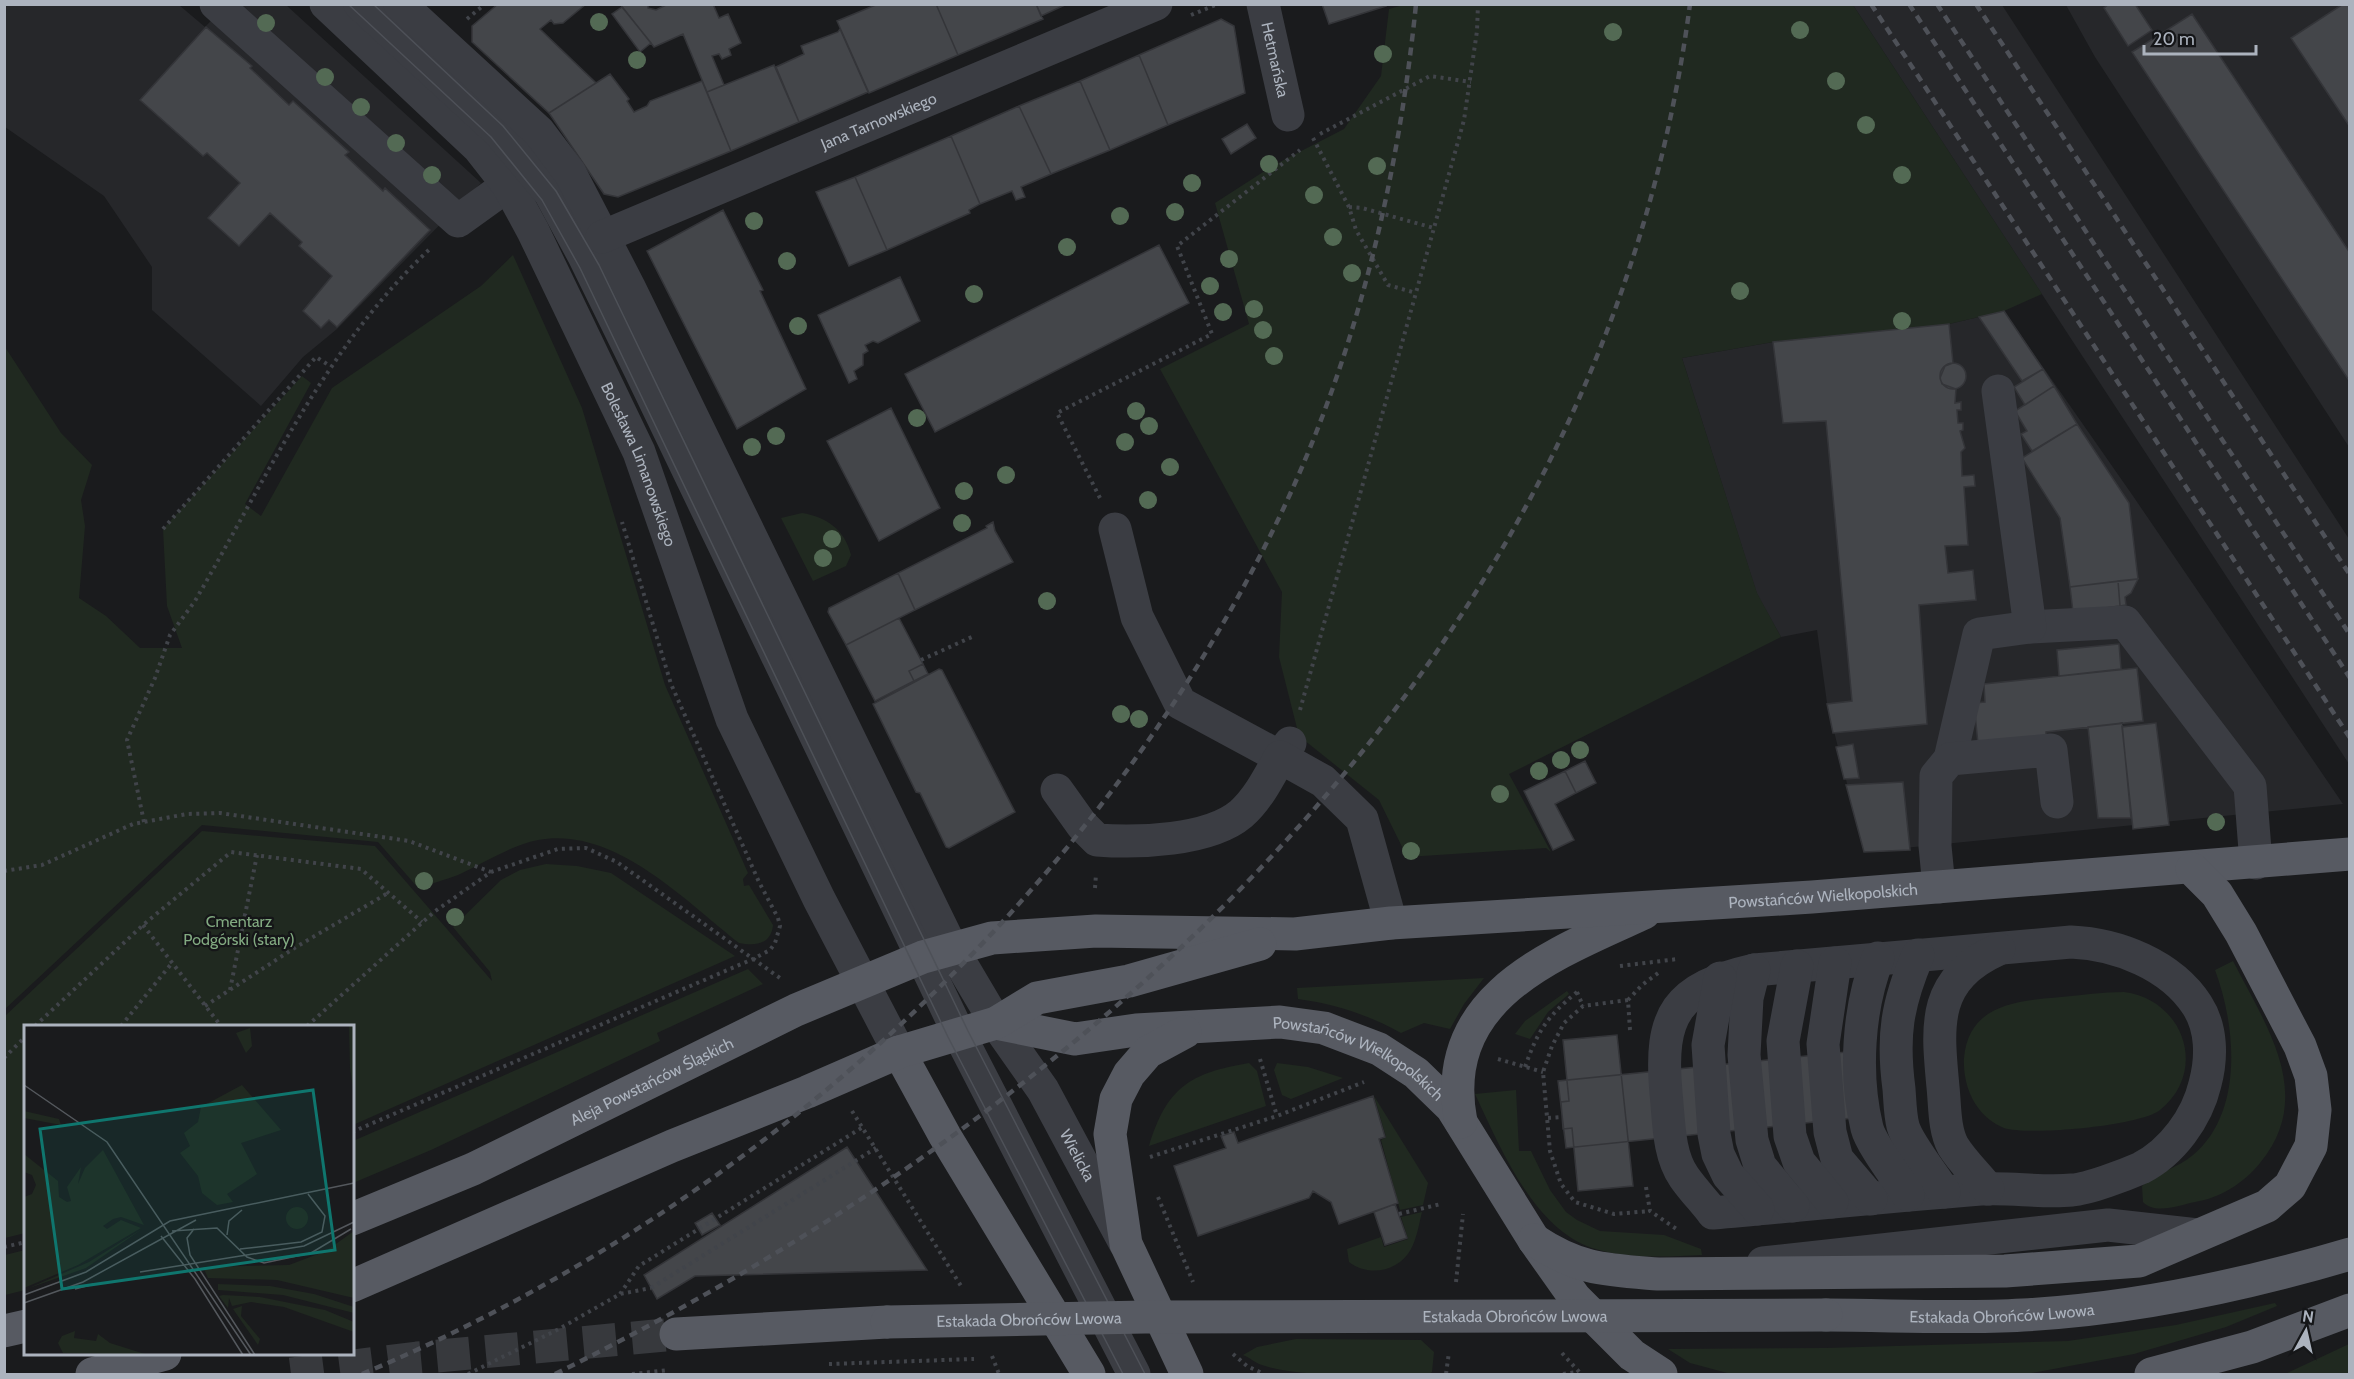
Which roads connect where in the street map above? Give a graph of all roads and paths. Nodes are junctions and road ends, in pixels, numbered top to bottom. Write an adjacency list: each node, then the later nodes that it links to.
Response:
1 (216, 4): 14 (street)
2 (326, 4): 12 (street, Bolesława Limanowskiego)
3 (360, 4): 45 (street)
4 (485, 4): 8 (path)
5 (1156, 4): 16 (street, Jana Tarnowskiego)
6 (1263, 4): 10 (street, Hetmańska)
7 (1478, 4): 9 (path)
8 (430, 13): 16 (street)
9 (1471, 82): 11 (path); 15 (path)
10 (1298, 123): 11 (path)
11 (1314, 139): 13 (path); 22 (path)
12 (508, 185): 14 (street); 57 (street, Bolesława Limanowskiego)
13 (1349, 207): 15 (path); 17 (path)
14 (458, 221): 18 (path)
15 (1434, 228): 17 (path)
16 (602, 237): 45 (street)
17 (1416, 293): 26 (path)
18 (330, 366): 21 (path); 30 (path)
19 (1998, 391): 23 (street)
20 (621, 516): 49 (path)
21 (163, 529)
22 (1115, 529): 26 (street)
23 (2030, 627): 27 (street); 33 (street)
24 (974, 636): 25 (path)
25 (921, 660)
26 (1285, 750): 28 (street); 41 (street)
27 (1950, 759): 29 (street); 37 (street)
28 (1057, 790)
29 (2057, 802)
30 (144, 822): 35 (path); 36 (path)
31 (2349, 854): 33 (main road, Powstańców Wielkopolskich)
32 (257, 855): 38 (path); 42 (path); 59 (path)
33 (2256, 863): 34 (main road, Powstańców Wielkopolskich)
34 (2192, 869): 37 (main road, Powstańców Wielkopolskich); 102 (main road)
35 (4, 871)
36 (491, 872): 40 (path); 49 (path)
37 (1939, 887): 39 (main road, Powstańców Wielkopolskich)
38 (388, 893): 40 (path); 59 (path)
39 (1662, 905): 41 (main road, Powstańców Wielkopolskich); 83 (main road)
40 (422, 922): 68 (path)
41 (1391, 923): 43 (main road, Powstańców Wielkopolskich)
42 (143, 925): 50 (path); 65 (path)
43 (1295, 934): 45 (main road, Powstańców Wielkopolskich); 64 (main road, Powstańców Wielkopolskich)
44 (2001, 948): 46 (street); 88 (street); 89 (street)
45 (937, 952): 57 (main road, Aleja Powstańców Śląskich); 64 (street, Wielicka); 70 (street)
46 (1918, 955): 48 (street); 90 (street)
47 (1688, 958): 53 (path)
48 (1878, 958): 51 (street); 92 (street)
49 (753, 959): 56 (path); 85 (path)
50 (172, 963): 62 (path); 66 (path)
51 (1835, 963): 52 (street); 93 (street)
52 (1797, 966): 54 (street); 94 (street)
53 (1612, 968)
54 (1754, 970): 55 (street); 96 (street)
55 (1720, 978): 97 (street); 97 (street)
56 (781, 979)
57 (862, 983): 72 (street); 100 (main road, Aleja Powstańców Śląskich)
58 (1574, 986): 60 (path)
59 (230, 991): 62 (path)
60 (1577, 992): 63 (path); 76 (path)
61 (1628, 1000): 63 (path)
62 (205, 1006): 67 (path)
63 (1583, 1006): 77 (path)
64 (996, 1023): 69 (main road, Powstańców Wielkopolskich); 70 (main road, Powstańców Wielkopolskich); 105 (street, Wielicka)
65 (36, 1025)
66 (122, 1025)
67 (220, 1025)
68 (308, 1025)
69 (1204, 1026): 83 (main road, Powstańców Wielkopolskich); 105 (main road, Powstańców Wielkopolskich)
70 (959, 1034): 72 (main road, Powstańców Wielkopolskich); 124 (street)
71 (24, 1039): 74 (path)
72 (899, 1052): 110 (main road); 123 (main road)
73 (1258, 1052): 80 (path)
74 (4, 1058)
75 (1501, 1060): 76 (path)
76 (1525, 1067): 77 (path)
77 (1544, 1072): 82 (path)
78 (1350, 1087): 80 (path)
79 (846, 1101): 84 (path)
80 (1277, 1116): 87 (path)
81 (1562, 1117): 82 (path)
82 (1548, 1119): 98 (path)
83 (1461, 1122): 103 (main road, Powstańców Wielkopolskich)
84 (863, 1127): 86 (path); 111 (path)
85 (354, 1131)
86 (876, 1148): 111 (path, bridge); 112 (path)
87 (1153, 1156)
88 (1988, 1189): 89 (street); 90 (street)
89 (2074, 1191): 101 (street)
90 (1944, 1192): 92 (street)
91 (1157, 1195): 109 (path)
92 (1908, 1195): 93 (street)
93 (1871, 1199): 94 (street)
94 (1832, 1202): 96 (street)
95 (1441, 1204): 99 (path)
96 (1793, 1206): 97 (street)
97 (1758, 1209)
98 (1650, 1211)
99 (1399, 1214)
100 (354, 1218)
101 (2079, 1227): 102 (street); 108 (street)
102 (2198, 1235): 108 (main road)
103 (1534, 1240): 108 (main road); 129 (main road, Powstańców Wielkopolskich)
104 (24, 1242): 106 (path)
105 (1126, 1244): 125 (main road, Wielicka)
106 (4, 1246)
107 (2349, 1254): 116 (main road, Estakada Obrońców Lwowa, bridge)
108 (1692, 1273)
109 (1193, 1283)
110 (354, 1285)
111 (620, 1294): 121 (path, bridge)
112 (966, 1296)
113 (2349, 1310): 130 (main road)
114 (24, 1326): 115 (main road)
115 (4, 1331)
116 (676, 1334)
117 (1228, 1347): 126 (path)
118 (988, 1348): 122 (path)
119 (158, 1355): 120 (main road)
120 (93, 1374)
121 (468, 1374)
122 (999, 1374)
123 (1089, 1374)
124 (1134, 1374)
125 (1186, 1374)
126 (1264, 1374)
127 (1563, 1374): 128 (path)
128 (1581, 1374)
129 (1661, 1374)
130 (2151, 1374)

